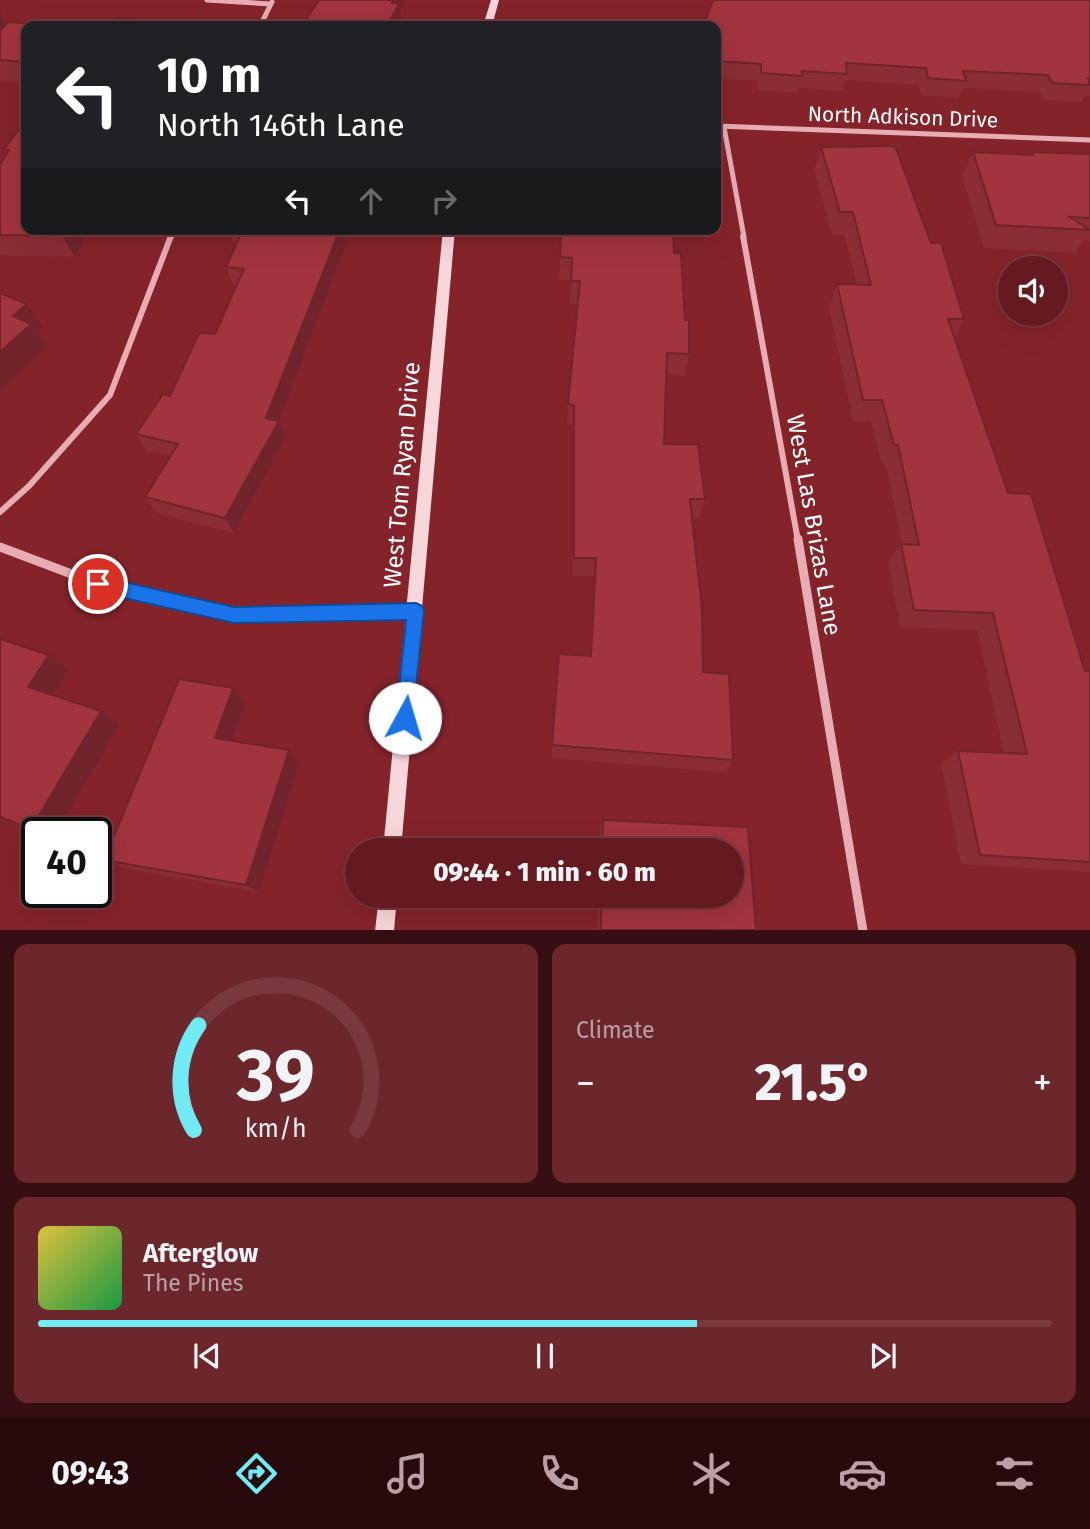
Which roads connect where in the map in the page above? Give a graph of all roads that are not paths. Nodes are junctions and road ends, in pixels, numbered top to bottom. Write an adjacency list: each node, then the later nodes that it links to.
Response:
1 (207, 0): 3 (street)
2 (495, 0): 5 (street)
3 (272, 2): 4 (street)
4 (262, 21)
5 (489, 21)
6 (721, 126): 8 (street, North Adkison Drive)
7 (721, 131): 17 (street, West Las Brizas Lane)
8 (1090, 140)
9 (172, 235): 11 (street)
10 (448, 235): 13 (street, West Tom Ryan Drive)
11 (0, 512)
12 (0, 547): 13 (street)
13 (416, 611): 14 (street, West Tom Ryan Drive)
14 (393, 838)
15 (387, 908): 16 (street)
16 (384, 930)
17 (863, 930)

